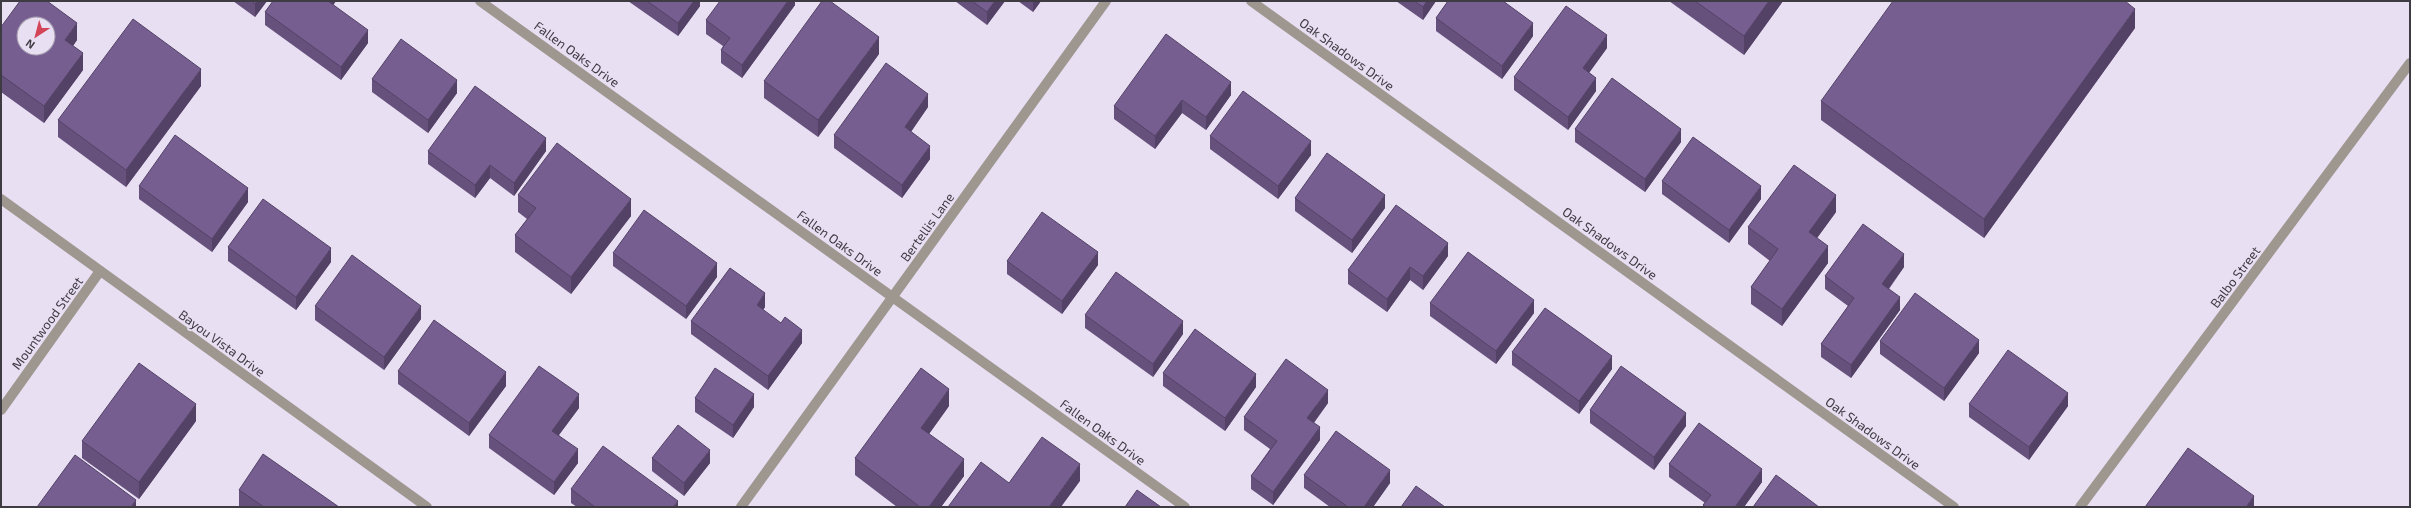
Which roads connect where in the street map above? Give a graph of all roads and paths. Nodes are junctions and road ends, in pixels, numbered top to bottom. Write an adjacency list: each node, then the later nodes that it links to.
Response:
1 (480, 1): 7 (street, Fallen Oaks Drive)
2 (1106, 1): 7 (street, Bertellis Lane)
3 (1251, 1): 12 (street, Oak Shadows Drive)
4 (2410, 63): 13 (street, Balbo Street)
5 (1, 199): 6 (street, Bayou Vista Drive)
6 (100, 271): 8 (street, Mountwood Street); 9 (street, Bayou Vista Drive)
7 (893, 297): 10 (street, Bertellis Lane); 11 (street, Fallen Oaks Drive)
8 (1, 410)
9 (427, 507)
10 (741, 507)
11 (1185, 507)
12 (1954, 507)
13 (2080, 507)

